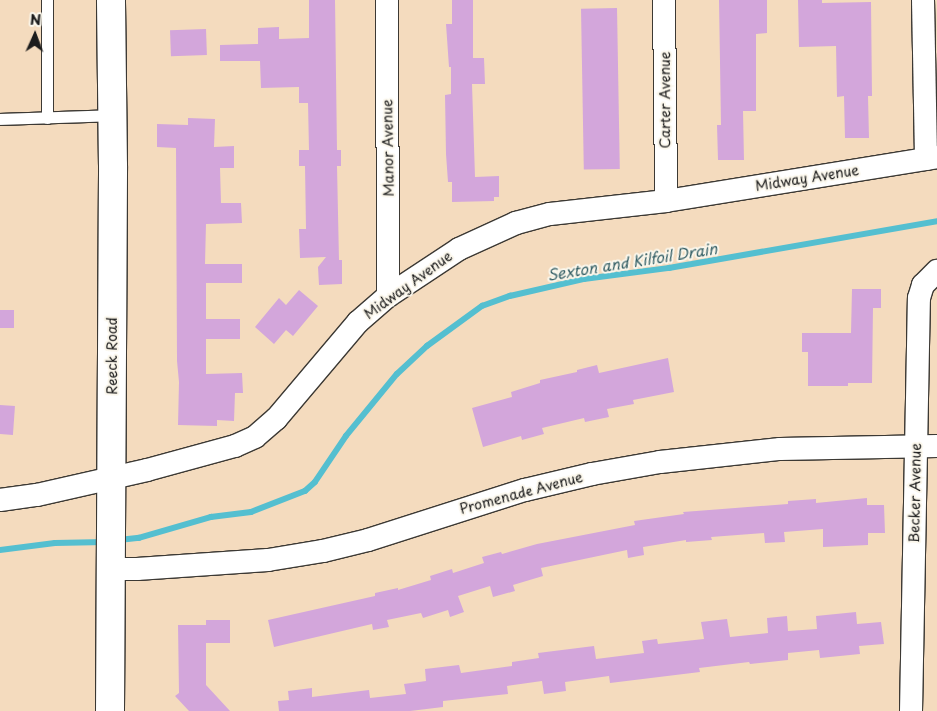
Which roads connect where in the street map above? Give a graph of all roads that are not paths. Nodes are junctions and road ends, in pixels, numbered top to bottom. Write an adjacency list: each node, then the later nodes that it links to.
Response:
1 (47, 0): 8 (lane)
2 (111, 0): 6 (street, Reeck Road)
3 (387, 0): 12 (street, Manor Avenue)
4 (664, 0): 10 (street, Carter Avenue)
5 (923, 0): 9 (street)
6 (112, 115): 8 (lane); 14 (street, Reeck Road)
7 (2, 118): 8 (lane)
8 (47, 118)
9 (932, 158): 10 (street, Midway Avenue)
10 (666, 200): 12 (street, Midway Avenue)
11 (932, 274): 13 (street, Becker Avenue)
12 (388, 296): 14 (street, Midway Avenue)
13 (926, 446): 16 (street, Promenade Avenue); 18 (street, Becker Avenue)
14 (110, 476): 15 (street, Midway Avenue); 16 (street, Reeck Road)
15 (0, 500)
16 (111, 564): 17 (street, Reeck Road)
17 (110, 711)
18 (911, 711)

